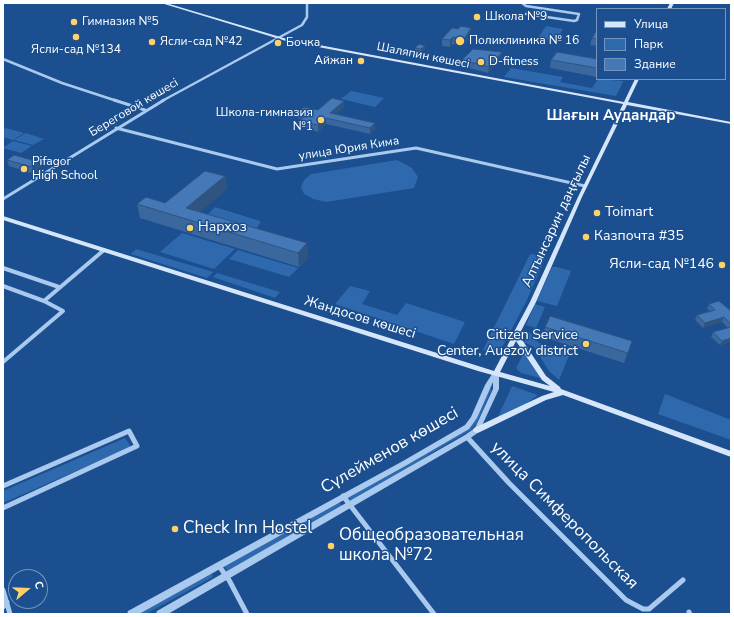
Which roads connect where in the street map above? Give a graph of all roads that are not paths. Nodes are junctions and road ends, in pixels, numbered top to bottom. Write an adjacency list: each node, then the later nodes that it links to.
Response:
1 (163, 3): 5 (main road, Шаляпин көшесі)
2 (307, 3): 5 (street, Береговой көшесі)
3 (522, 3): 4 (street)
4 (526, 14)
5 (277, 37): 8 (main road, Шаляпин көшесі); 9 (street, Береговой көшесі)
6 (3, 59): 9 (street)
7 (637, 80): 8 (main road, Алтынсарин даңғылы)
8 (625, 104): 10 (main road, Шаляпин көшесі); 12 (main road, Алтынсарин даңғылы)
9 (145, 110): 11 (street, Береговой көшесі)
10 (731, 123)
11 (116, 128): 12 (street, улица Юрия Кима); 13 (street, Береговой көшесі)
12 (585, 186): 20 (main road, Алтынсарин даңғылы)
13 (3, 199)
14 (3, 218): 15 (main road, Жандосов көшесі)
15 (104, 250): 18 (street); 22 (main road, Жандосов көшесі)
16 (3, 268): 18 (street)
17 (3, 286): 19 (street)
18 (59, 287): 19 (street)
19 (44, 301): 21 (street)
20 (516, 334): 22 (main road, Алтынсарин даңғылы); 23 (main road)
21 (3, 362)
22 (496, 373): 23 (main road, Жандосов көшесі); 24 (street, Сүлейменов көшесі); 28 (street, Сүлейменов көшесі)
23 (562, 392): 24 (main road); 26 (main road, Жандосов көшесі)
24 (477, 430): 25 (street, Сүлейменов көшесі)
25 (468, 437): 29 (street, Сүлейменов көшесі); 33 (street, улица Симферопольская)
26 (731, 454)
27 (3, 486): 30 (street)
28 (343, 496): 29 (street); 31 (street, Сүлейменов көшесі)
29 (349, 504): 32 (street, Сүлейменов көшесі); 40 (street)
30 (3, 508)
31 (219, 566): 32 (street); 37 (street, Сүлейменов көшесі)
32 (226, 576): 38 (street, Сүлейменов көшесі); 39 (street)
33 (683, 580)
34 (3, 590): 35 (street)
35 (5, 605): 36 (street)
36 (10, 614)
37 (131, 614)
38 (160, 614)
39 (247, 614)
40 (434, 614)

